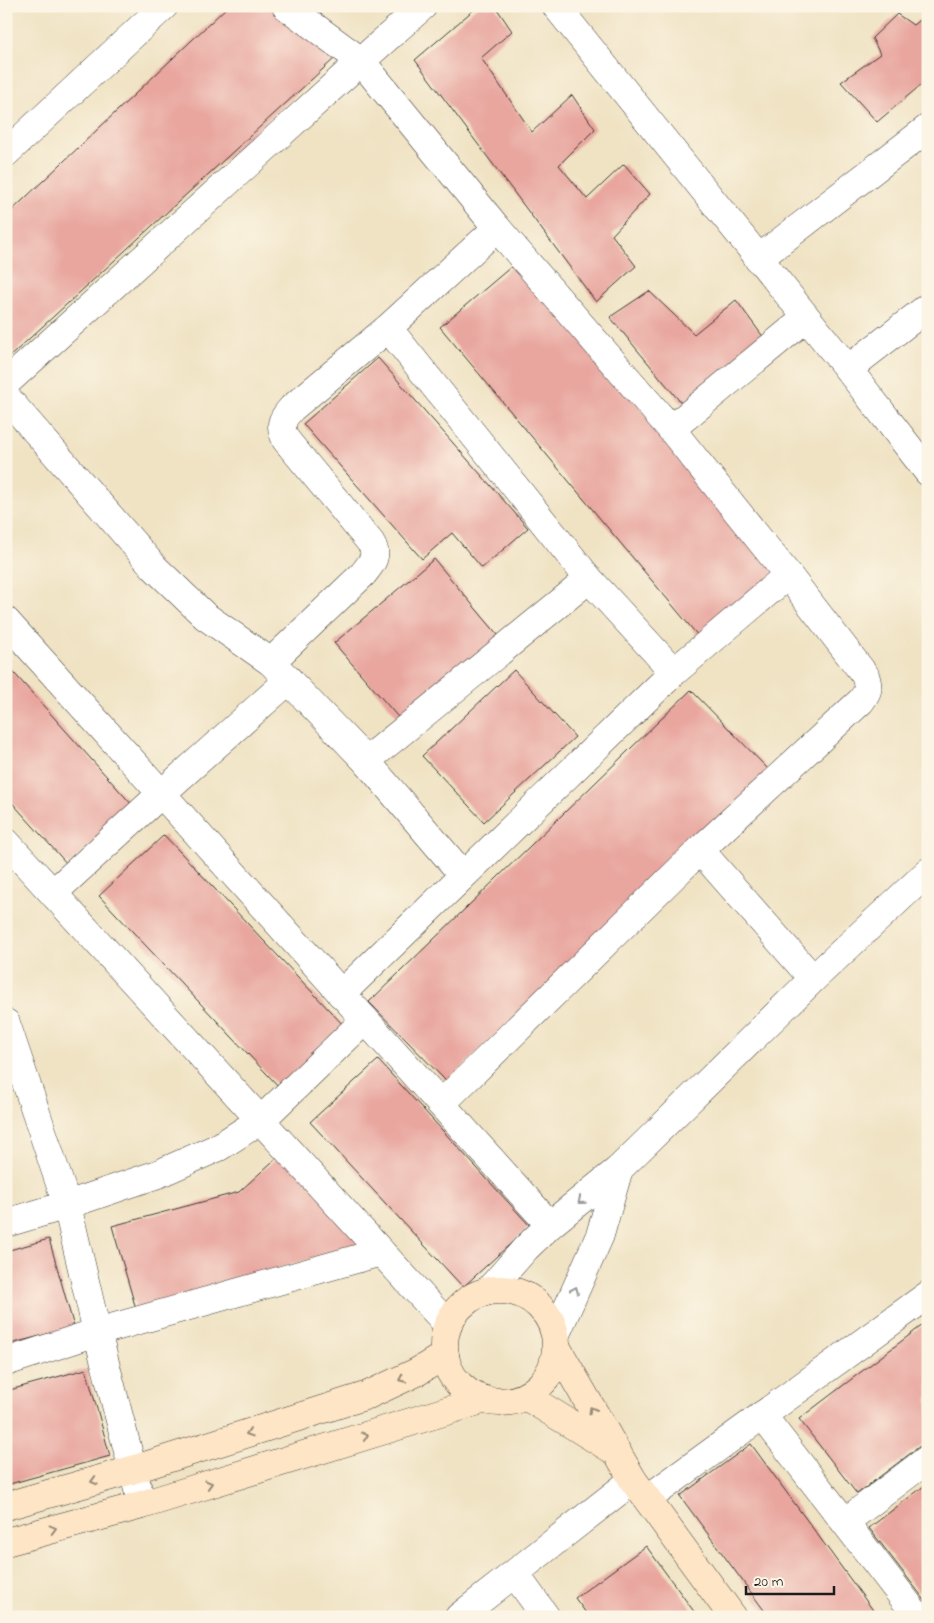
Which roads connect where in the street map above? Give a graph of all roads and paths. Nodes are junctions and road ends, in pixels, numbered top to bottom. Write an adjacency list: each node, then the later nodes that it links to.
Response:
1 (164, 6): 7 (street)
2 (286, 6): 5 (street)
3 (423, 6): 5 (street)
4 (556, 6): 9 (street)
5 (361, 61): 8 (street); 14 (street)
6 (928, 128): 9 (street)
7 (6, 154)
8 (497, 228): 12 (street); 16 (street)
9 (758, 259): 11 (street)
10 (928, 307): 13 (street)
11 (806, 318): 13 (street); 16 (street)
12 (388, 328): 19 (street); 21 (street)
13 (848, 370): 17 (street)
14 (6, 383)
15 (6, 397): 21 (street)
16 (670, 429): 18 (street)
17 (928, 472)
18 (788, 575): 22 (street); 26 (street)
19 (589, 579): 22 (street); 23 (street)
20 (6, 621): 24 (street)
21 (280, 671): 23 (street); 24 (street)
22 (674, 672): 28 (street)
23 (366, 761): 28 (street)
24 (161, 794): 29 (street); 31 (street)
25 (6, 842): 29 (street)
26 (700, 850): 30 (street); 34 (street)
27 (928, 872): 30 (street)
28 (463, 875): 31 (street)
29 (53, 893): 35 (street)
30 (813, 979): 36 (street)
31 (341, 994): 32 (street)
32 (365, 1020): 34 (street); 35 (street)
33 (6, 1023): 37 (street)
34 (441, 1104): 39 (street)
35 (261, 1120): 37 (street); 40 (street)
36 (619, 1169): 39 (street, one-way to 39); 45 (street, one-way to 36)
37 (67, 1205): 38 (street); 44 (street)
38 (6, 1224)
39 (550, 1225): 41 (street)
40 (381, 1252): 43 (street); 44 (street)
41 (488, 1292): 43 (street); 45 (street)
42 (928, 1295): 50 (street)
43 (448, 1325): 46 (street)
44 (97, 1332): 47 (street); 53 (street)
45 (556, 1341): 48 (street); 51 (street, one-way to 45)
46 (445, 1355): 49 (street); 53 (street, one-way to 53)
47 (6, 1362)
48 (527, 1396): 49 (street); 51 (street)
49 (482, 1400): 55 (street, one-way to 49)
50 (762, 1415): 54 (street); 57 (street)
51 (616, 1453): 54 (street)
52 (928, 1459): 57 (street)
53 (132, 1470): 55 (street); 56 (street, one-way to 56)
54 (640, 1489): 59 (street); 62 (street)
55 (142, 1505): 58 (street, one-way to 55)
56 (6, 1506)
57 (845, 1522): 63 (street)
58 (6, 1542)
59 (515, 1574): 60 (street); 61 (street)
60 (459, 1617)
61 (546, 1617)
62 (733, 1617)
63 (918, 1617)

